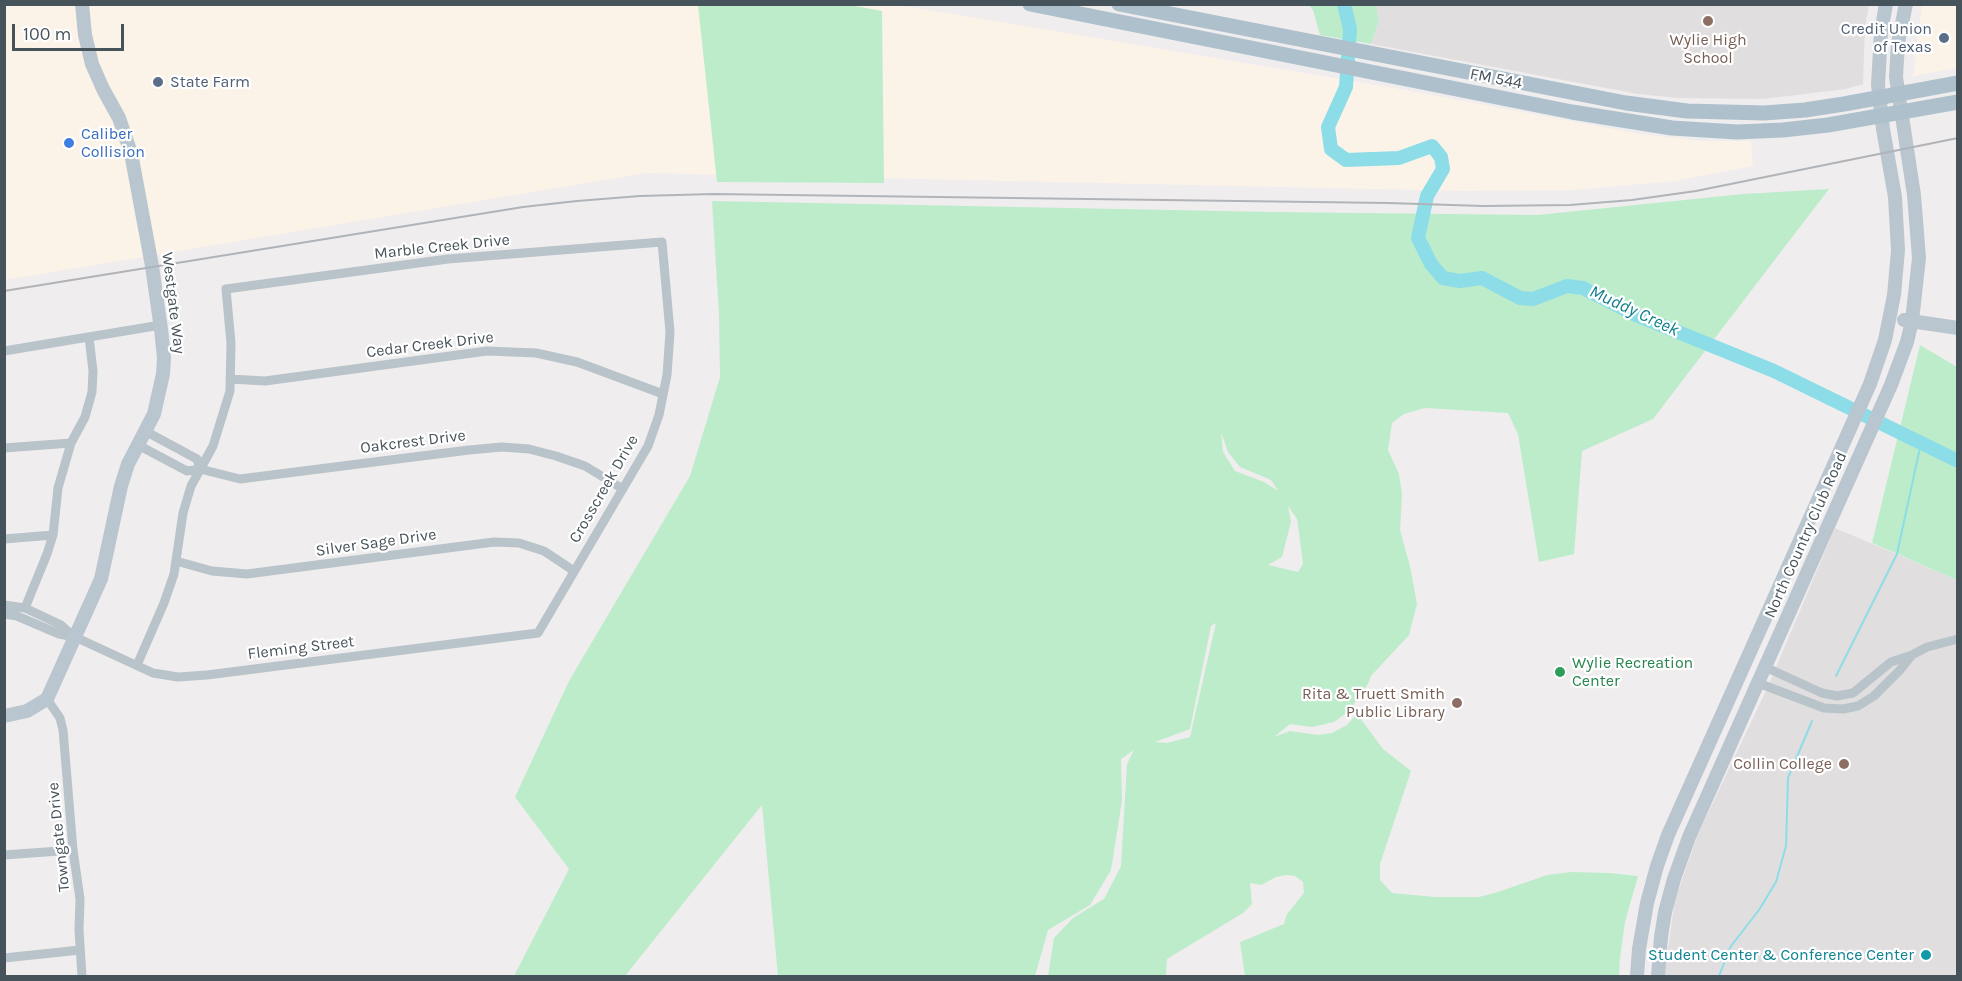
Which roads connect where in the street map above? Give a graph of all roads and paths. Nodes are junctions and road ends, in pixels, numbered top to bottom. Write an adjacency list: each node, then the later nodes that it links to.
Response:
1 (82, 4): 17 (main road, Westgate Way)
2 (1030, 4): 11 (main road, FM 544 / FM 544)
3 (1119, 4): 7 (main road, FM 544 / FM 544)
4 (1886, 4): 9 (main road, North Country Club Road)
5 (1906, 4): 8 (main road, North Country Club Road)
6 (1958, 83): 8 (main road, FM 544 / FM 544)
7 (1576, 93): 9 (main road, FM 544 / FM 544); 11 (main road)
8 (1899, 94): 9 (main road, FM 544 / FM 544); 12 (main road, North Country Club Road)
9 (1879, 98): 13 (main road, North Country Club Road)
10 (1958, 102): 12 (main road, FM 544 / FM 544)
11 (1572, 112): 13 (main road, FM 544 / FM 544)
12 (1901, 112): 13 (main road, FM 544 / FM 544); 16 (main road, North Country Club Road)
13 (1882, 116): 15 (main road, North Country Club Road)
14 (662, 242): 21 (street, Marble Creek Drive); 22 (street, Crosscreek Drive)
15 (1891, 317): 16 (main road); 40 (main road, North Country Club Road)
16 (1912, 321): 18 (main road); 42 (main road, North Country Club Road)
17 (161, 325): 19 (street); 23 (main road, Westgate Way)
18 (1958, 328)
19 (89, 337): 20 (street); 24 (street)
20 (4, 351)
21 (230, 379): 22 (street, Cedar Creek Drive); 27 (street)
22 (663, 394): 28 (street, Crosscreek Drive)
23 (145, 431): 25 (main road, Westgate Way); 27 (street)
24 (71, 443): 26 (street); 29 (street)
25 (138, 445): 27 (street, Oakcrest Drive); 37 (main road, Westgate Way)
26 (4, 448)
27 (200, 469): 28 (street, Oakcrest Drive); 31 (street)
28 (623, 489): 32 (street, Crosscreek Drive)
29 (53, 535): 30 (street); 34 (street)
30 (4, 539)
31 (176, 561): 32 (street, Silver Sage Drive); 41 (street)
32 (574, 571): 36 (street, Crosscreek Drive)
33 (4, 605): 34 (street, Fleming Street)
34 (25, 608): 37 (street, Fleming Street)
35 (4, 614): 37 (street, Fleming Street)
36 (538, 633): 41 (street, Fleming Street)
37 (75, 637): 41 (street, Fleming Street); 44 (main road, Westgate Way)
38 (1958, 639): 39 (street)
39 (1912, 655): 42 (street); 43 (street)
40 (1744, 663): 42 (main road); 43 (main road); 48 (main road, North Country Club Road)
41 (136, 665)
42 (1765, 667): 43 (main road, North Country Club Road)
43 (1758, 683): 49 (main road, North Country Club Road)
44 (47, 699): 45 (main road); 46 (street, Towngate Drive)
45 (4, 716)
46 (73, 850): 47 (street); 50 (street, Towngate Drive)
47 (4, 855)
48 (1657, 866): 49 (main road); 53 (main road, North Country Club Road)
49 (1676, 873): 54 (main road, North Country Club Road)
50 (80, 950): 51 (street); 52 (street, Towngate Drive)
51 (4, 958)
52 (82, 976)
53 (1638, 976)
54 (1658, 976)

